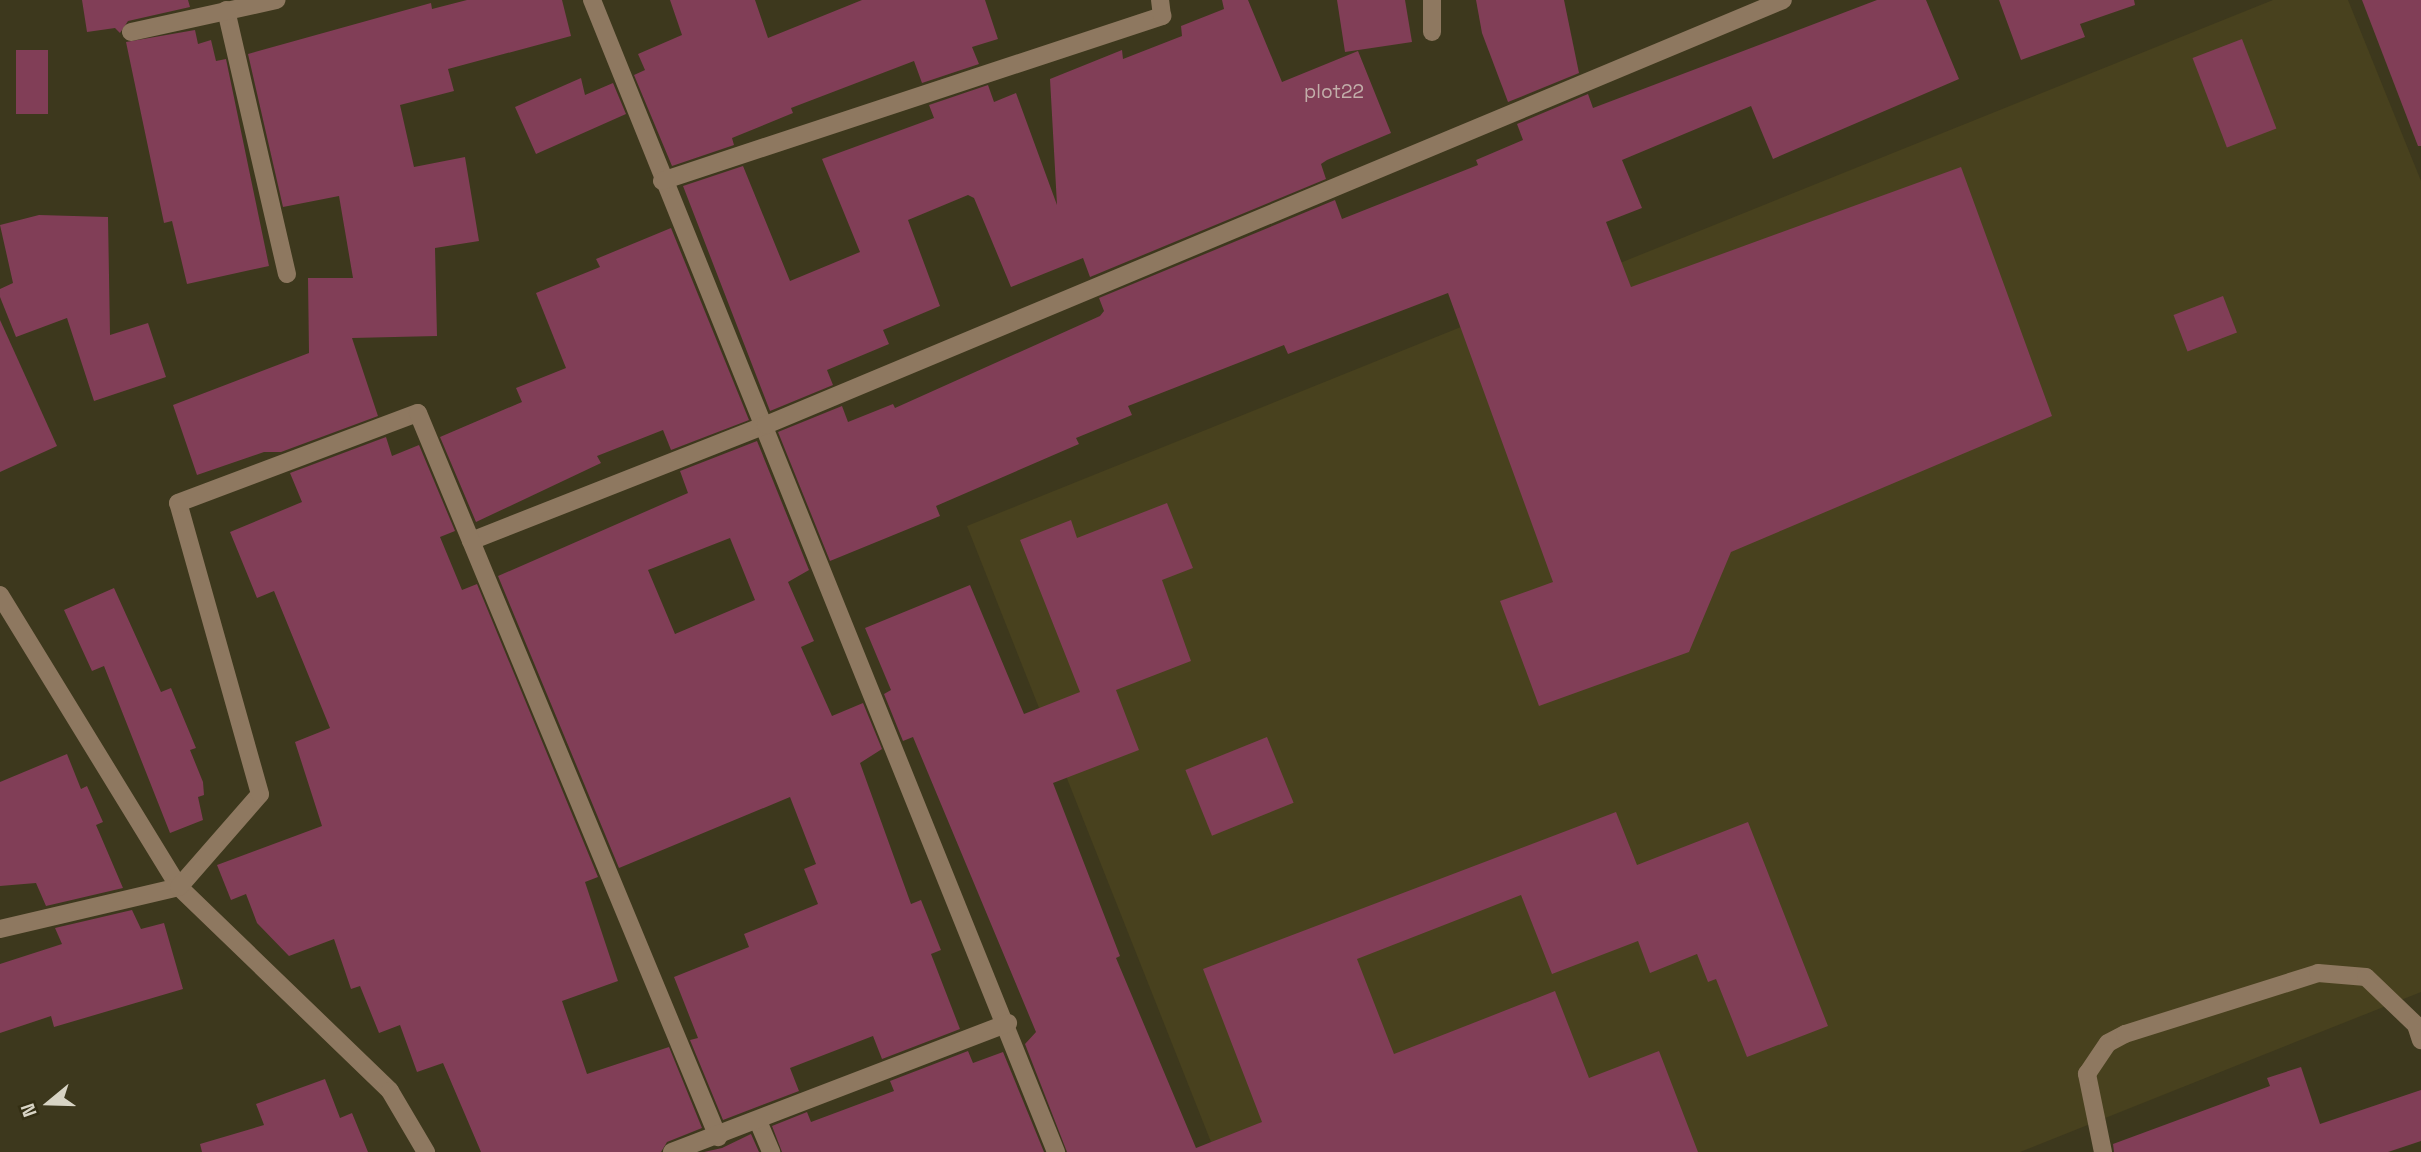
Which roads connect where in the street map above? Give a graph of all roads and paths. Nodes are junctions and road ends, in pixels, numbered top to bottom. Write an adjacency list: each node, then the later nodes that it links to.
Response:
1 (277, 0): 6 (street)
2 (592, 0): 9 (street)
3 (1160, 0): 9 (street)
4 (1432, 0): 8 (street)
5 (1783, 0): 11 (street)
6 (226, 10): 7 (street); 10 (street)
7 (131, 32)
8 (1432, 32)
9 (662, 181): 11 (street)
10 (288, 274)
11 (766, 425): 12 (street); 16 (street)
12 (471, 541): 14 (street); 19 (street)
13 (0, 595): 14 (street)
14 (179, 887): 15 (street); 20 (street)
15 (0, 929)
16 (1008, 1023): 18 (street); 23 (street)
17 (2421, 1040): 24 (street)
18 (758, 1121): 19 (street); 22 (street)
19 (718, 1137): 21 (street)
20 (426, 1152)
21 (673, 1152)
22 (771, 1152)
23 (1056, 1152)
24 (2103, 1152)

